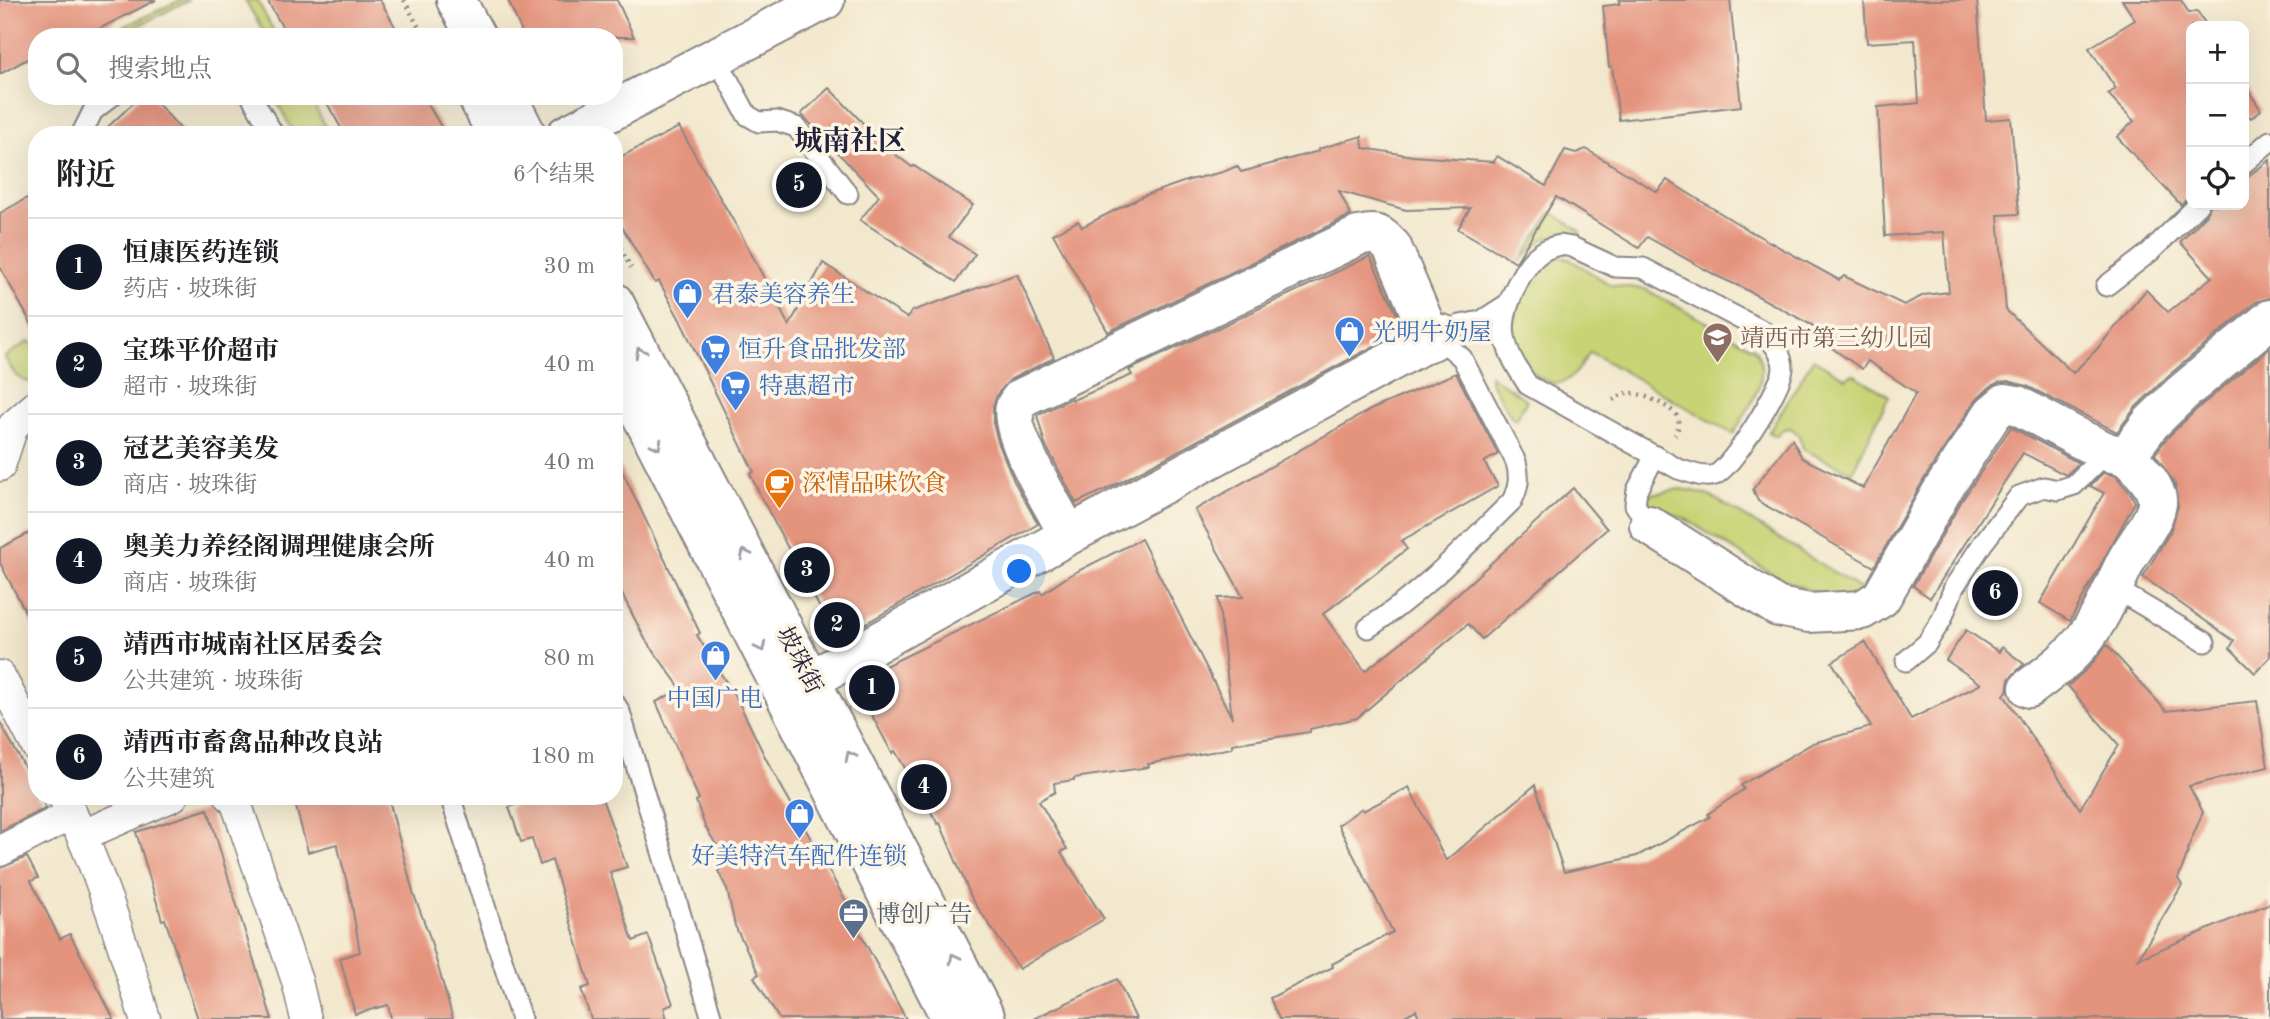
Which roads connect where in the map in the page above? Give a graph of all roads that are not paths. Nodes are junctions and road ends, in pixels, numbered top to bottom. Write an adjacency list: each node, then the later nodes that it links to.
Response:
1 (428, 0): 4 (street)
2 (456, 0): 5 (street)
3 (825, 0): 6 (street)
4 (442, 28)
5 (471, 28)
6 (716, 57): 15 (street); 18 (lane)
7 (101, 105): 11 (lane)
8 (256, 105): 12 (lane)
9 (482, 105): 13 (street)
10 (512, 105): 14 (street)
11 (86, 126)
12 (269, 126)
13 (492, 126)
14 (522, 126)
15 (583, 126)
16 (2270, 141): 17 (lane)
17 (2249, 159)
18 (848, 194)
19 (2193, 210): 20 (lane)
20 (2106, 286)
21 (1506, 305): 24 (lane); 28 (lane); 28 (lane)
22 (623, 319): 37 (street, 坡珠街, one-way to 22)
23 (2270, 319): 27 (street)
24 (1437, 338): 31 (street); 31 (street); 33 (lane)
25 (623, 380): 50 (street, 坡珠街, one-way to 50)
26 (28, 413): 29 (street)
27 (2116, 454): 30 (street); 32 (street); 35 (lane)
28 (1659, 458): 30 (lane)
29 (0, 466)
30 (1648, 525)
31 (1069, 535): 37 (street)
32 (2114, 588): 34 (lane); 38 (street)
33 (1368, 628)
34 (2205, 642)
35 (1906, 662)
36 (0, 676): 40 (street)
37 (810, 680): 51 (street, 坡珠街, one-way to 37)
38 (2029, 688)
39 (623, 722): 49 (lane)
40 (28, 730)
41 (125, 805): 44 (street)
42 (237, 805): 47 (street)
43 (453, 805): 48 (lane)
44 (72, 815): 45 (street); 46 (street)
45 (0, 851)
46 (145, 1019)
47 (306, 1019)
48 (521, 1019)
49 (712, 1019)
50 (951, 1019)
51 (986, 1019)

